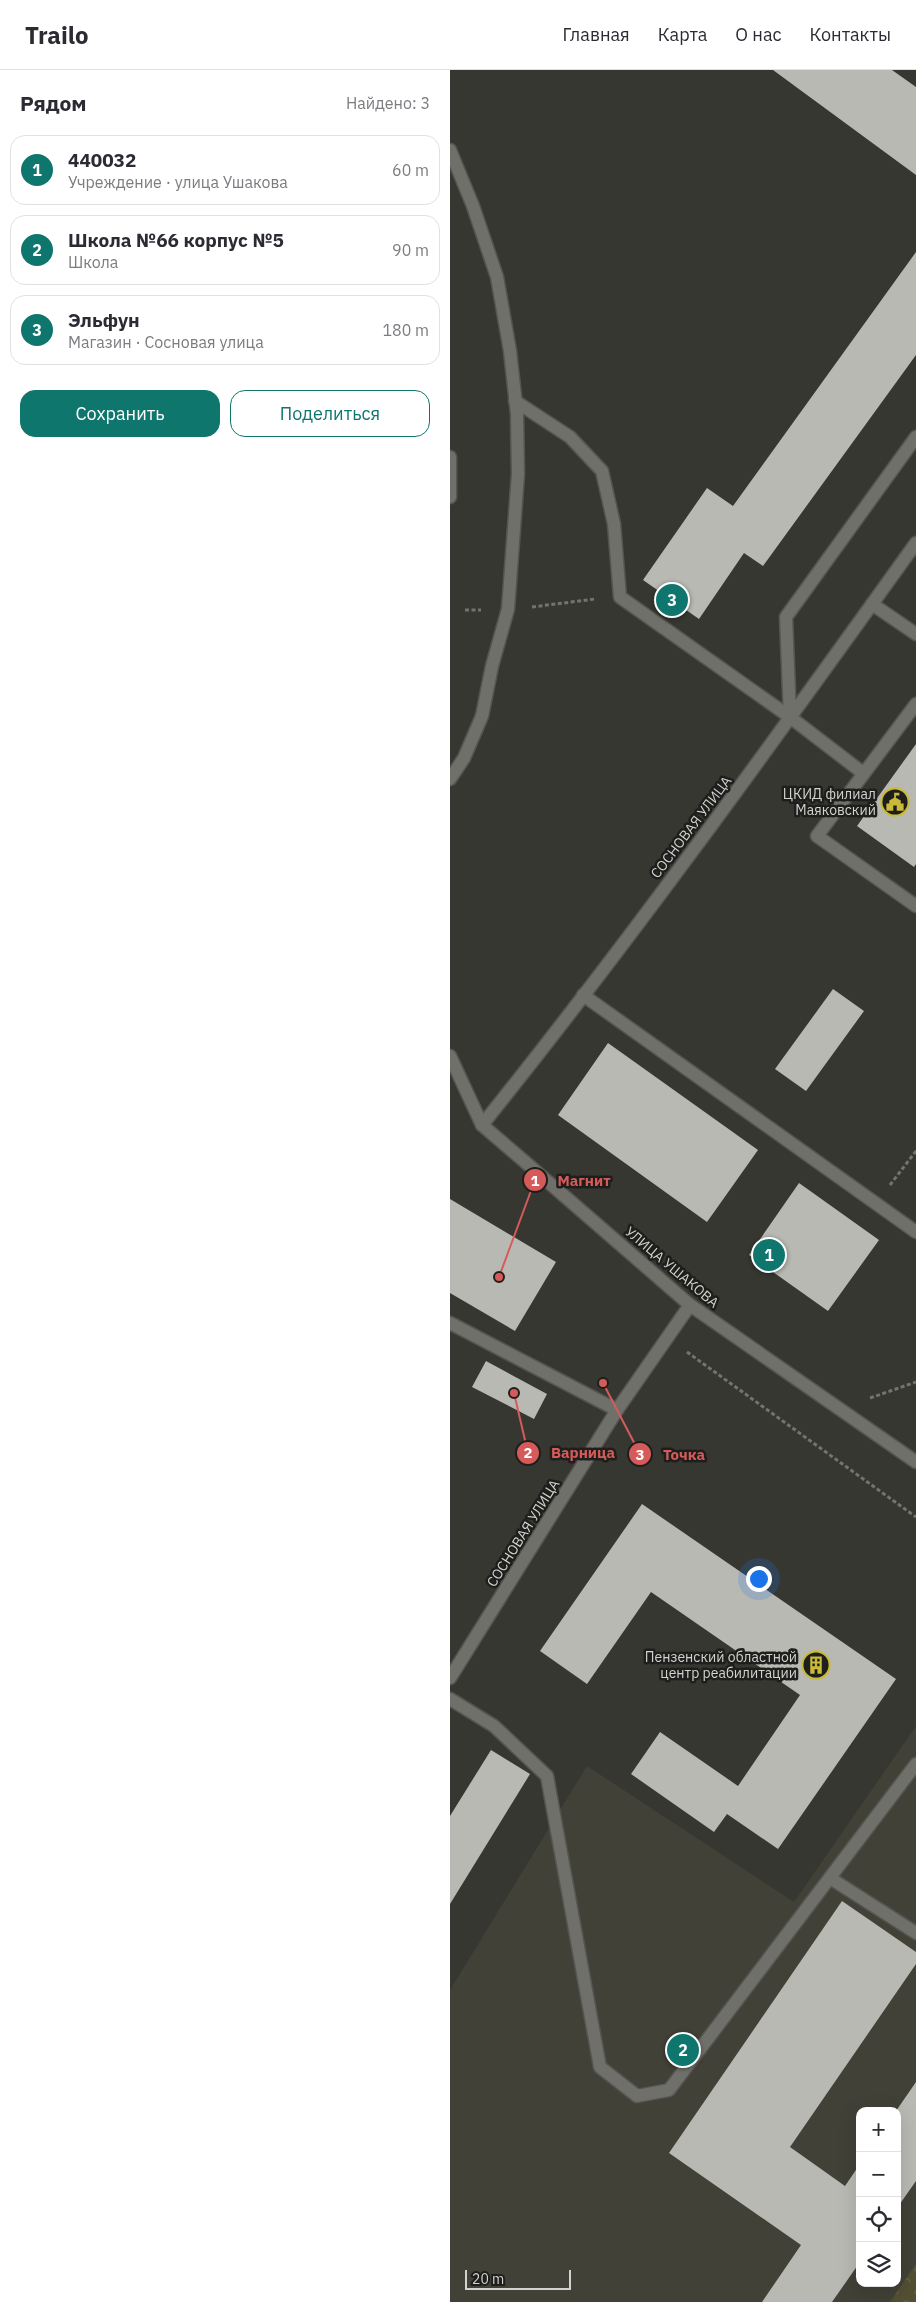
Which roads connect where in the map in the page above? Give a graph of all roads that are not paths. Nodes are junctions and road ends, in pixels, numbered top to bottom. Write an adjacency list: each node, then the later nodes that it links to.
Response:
1 (450, 150): 2 (street)
2 (515, 401): 10 (street); 12 (street)
3 (916, 437): 10 (street)
4 (450, 457): 5 (street)
5 (450, 497)
6 (916, 543): 7 (street, СОСНОВАЯ УЛИЦА)
7 (872, 604): 8 (street); 10 (street, СОСНОВАЯ УЛИЦА)
8 (916, 634)
9 (916, 704): 11 (street)
10 (790, 717): 11 (street); 14 (street, СОСНОВАЯ УЛИЦА)
11 (864, 773): 13 (street)
12 (450, 779)
13 (916, 906)
14 (583, 995): 16 (street, СОСНОВАЯ УЛИЦА); 17 (street)
15 (450, 1056): 16 (street, УЛИЦА УШАКОВА)
16 (482, 1124): 18 (street, УЛИЦА УШАКОВА)
17 (916, 1232)
18 (690, 1305): 20 (street, СОСНОВАЯ УЛИЦА); 21 (street, УЛИЦА УШАКОВА)
19 (450, 1324): 20 (street)
20 (617, 1410): 22 (street, СОСНОВАЯ УЛИЦА)
21 (916, 1462)
22 (450, 1678)
23 (450, 1699): 25 (street)
24 (916, 1764): 25 (street)
25 (830, 1878): 26 (street)
26 (916, 1933)

